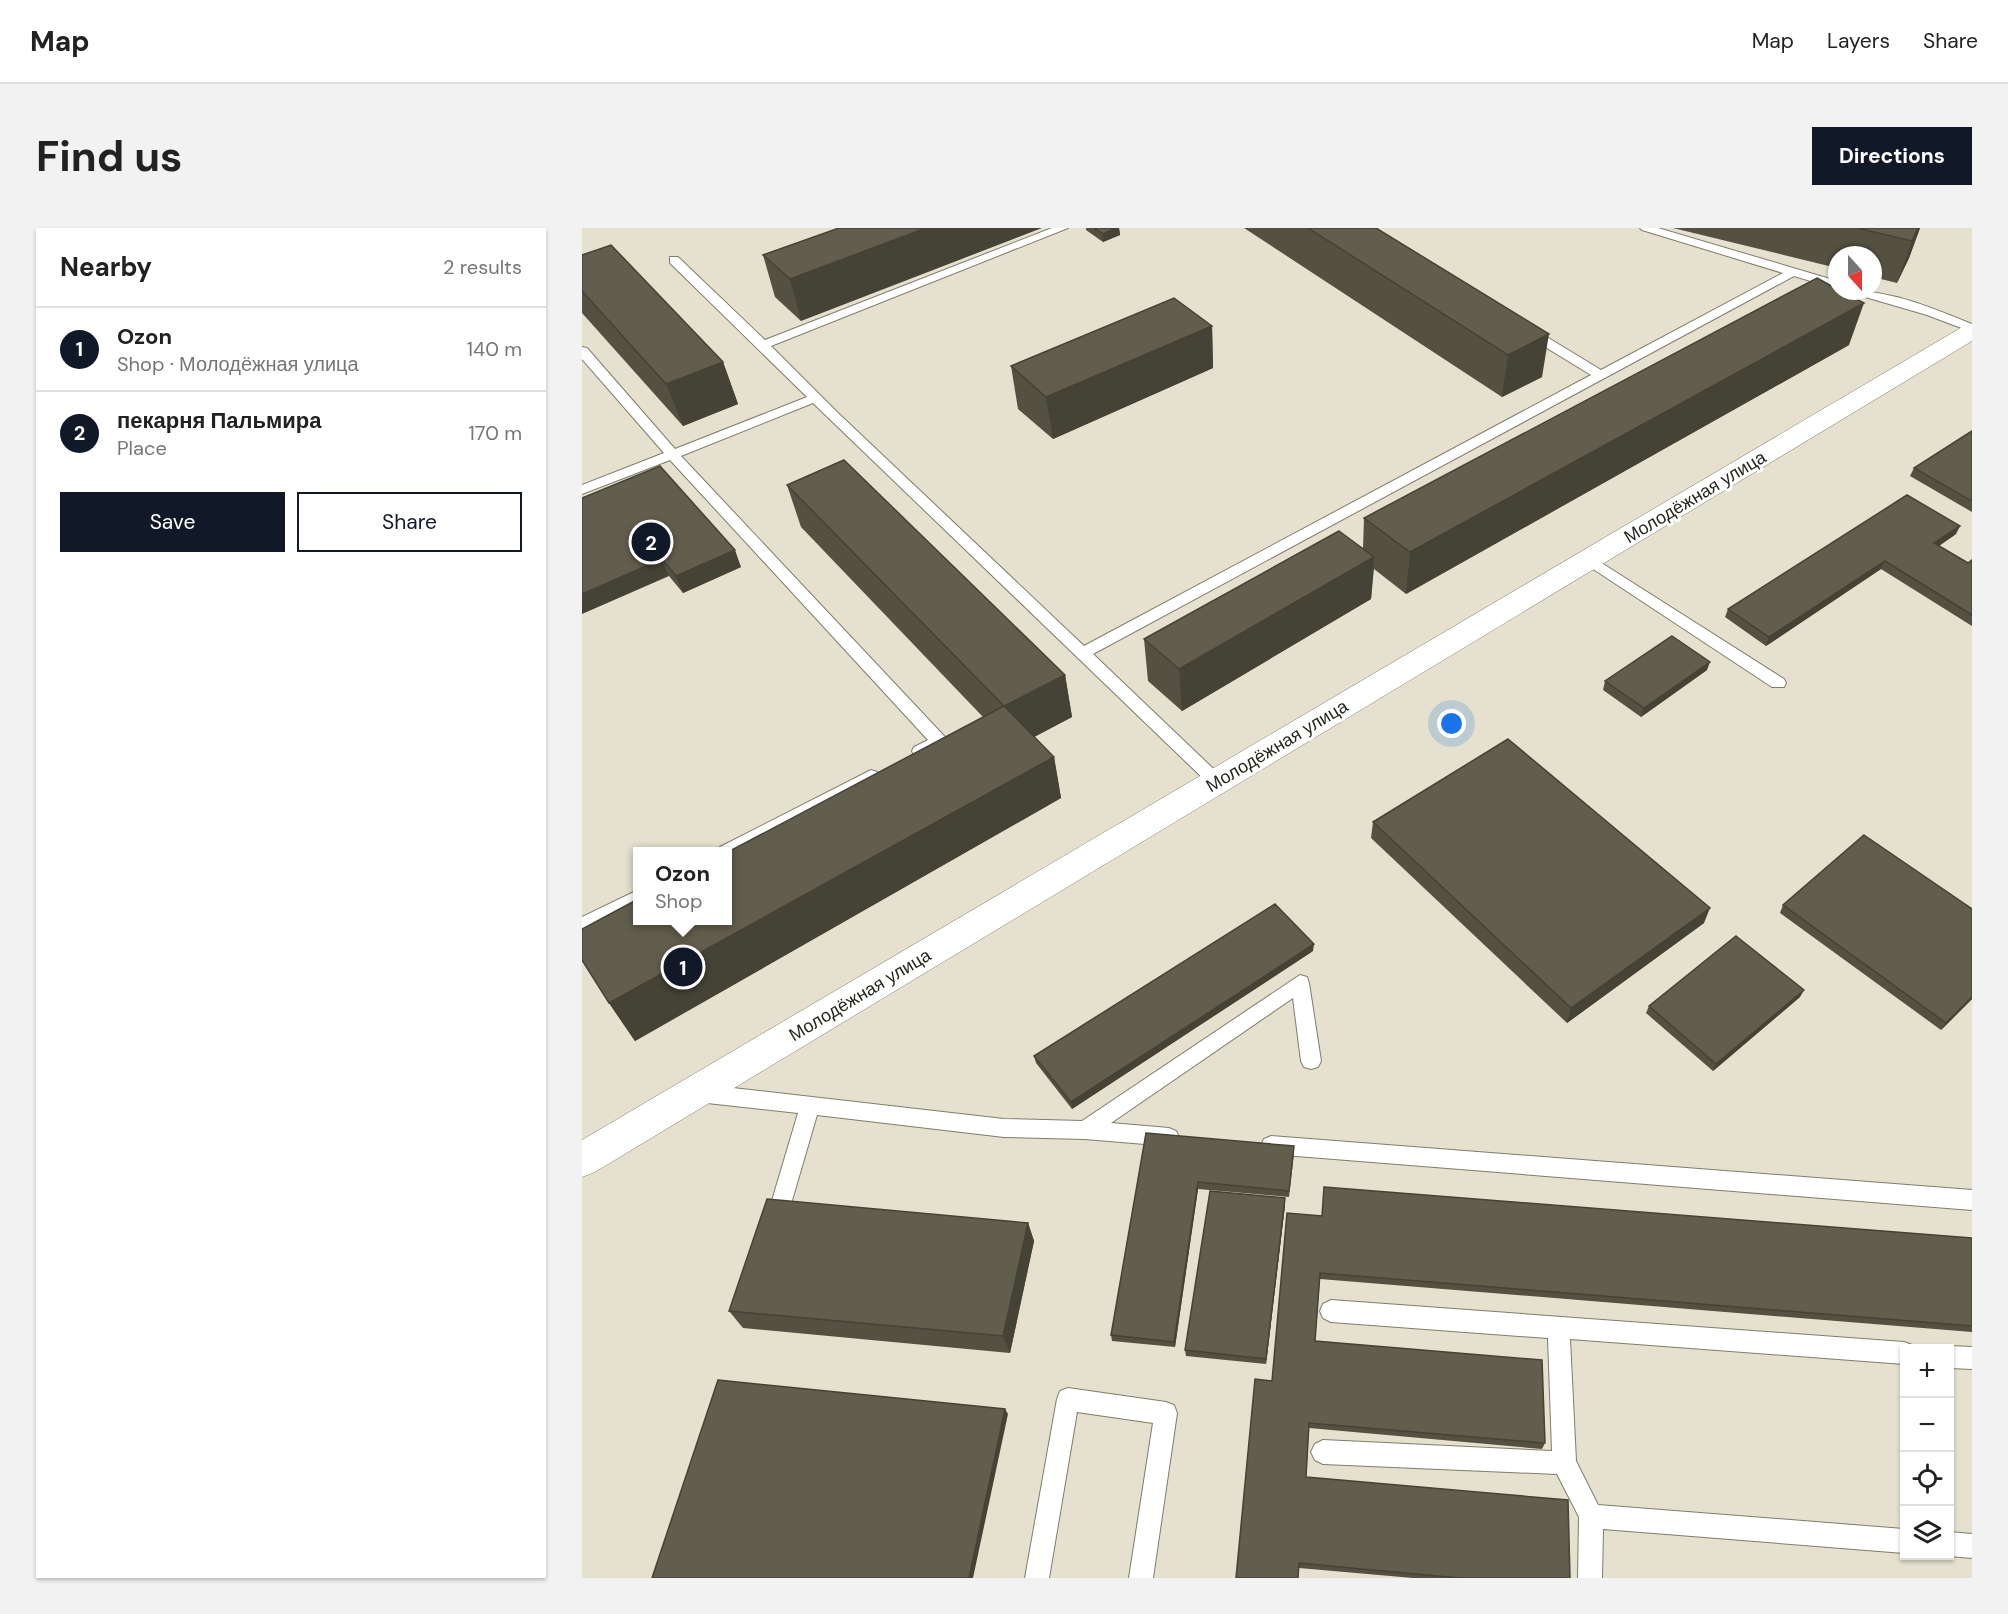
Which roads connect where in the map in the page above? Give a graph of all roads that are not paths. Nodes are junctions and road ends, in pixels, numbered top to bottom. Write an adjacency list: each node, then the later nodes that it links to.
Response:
1 (1062, 228): 9 (lane)
2 (1646, 228): 4 (lane)
3 (674, 260): 9 (lane)
4 (1793, 272): 5 (lane); 11 (lane)
5 (1828, 282)
6 (1882, 298): 8 (lane)
7 (1520, 326): 11 (lane)
8 (1972, 330): 15 (street, Молодёжная улица)
9 (763, 345): 12 (lane)
10 (582, 351): 13 (lane)
11 (1601, 375): 16 (lane)
12 (815, 398): 13 (lane); 16 (lane)
13 (672, 454): 14 (lane); 18 (lane)
14 (582, 490)
15 (1589, 560): 17 (lane); 20 (street, Молодёжная улица)
16 (1083, 653): 20 (lane)
17 (1778, 683)
18 (907, 758)
19 (886, 769): 21 (lane)
20 (1217, 782): 25 (street, Молодёжная улица)
21 (732, 849)
22 (633, 900): 23 (lane)
23 (582, 927)
24 (1311, 1061): 27 (lane)
25 (696, 1093): 26 (lane); 30 (street, Молодёжная улица)
26 (810, 1105): 27 (lane); 32 (lane)
27 (1085, 1130): 28 (lane)
28 (1192, 1139)
29 (1251, 1143): 31 (lane)
30 (582, 1160)
31 (1972, 1200)
32 (778, 1214)
33 (1331, 1311): 34 (lane)
34 (1559, 1328): 35 (lane); 39 (lane)
35 (1900, 1353)
36 (1954, 1356): 37 (lane)
37 (1972, 1358)
38 (1323, 1452): 39 (lane)
39 (1564, 1463): 40 (lane)
40 (1591, 1516): 41 (lane); 46 (lane)
41 (1900, 1541)
42 (1954, 1544): 43 (lane)
43 (1972, 1546)
44 (1037, 1578): 45 (lane)
45 (1140, 1578)
46 (1590, 1578)

